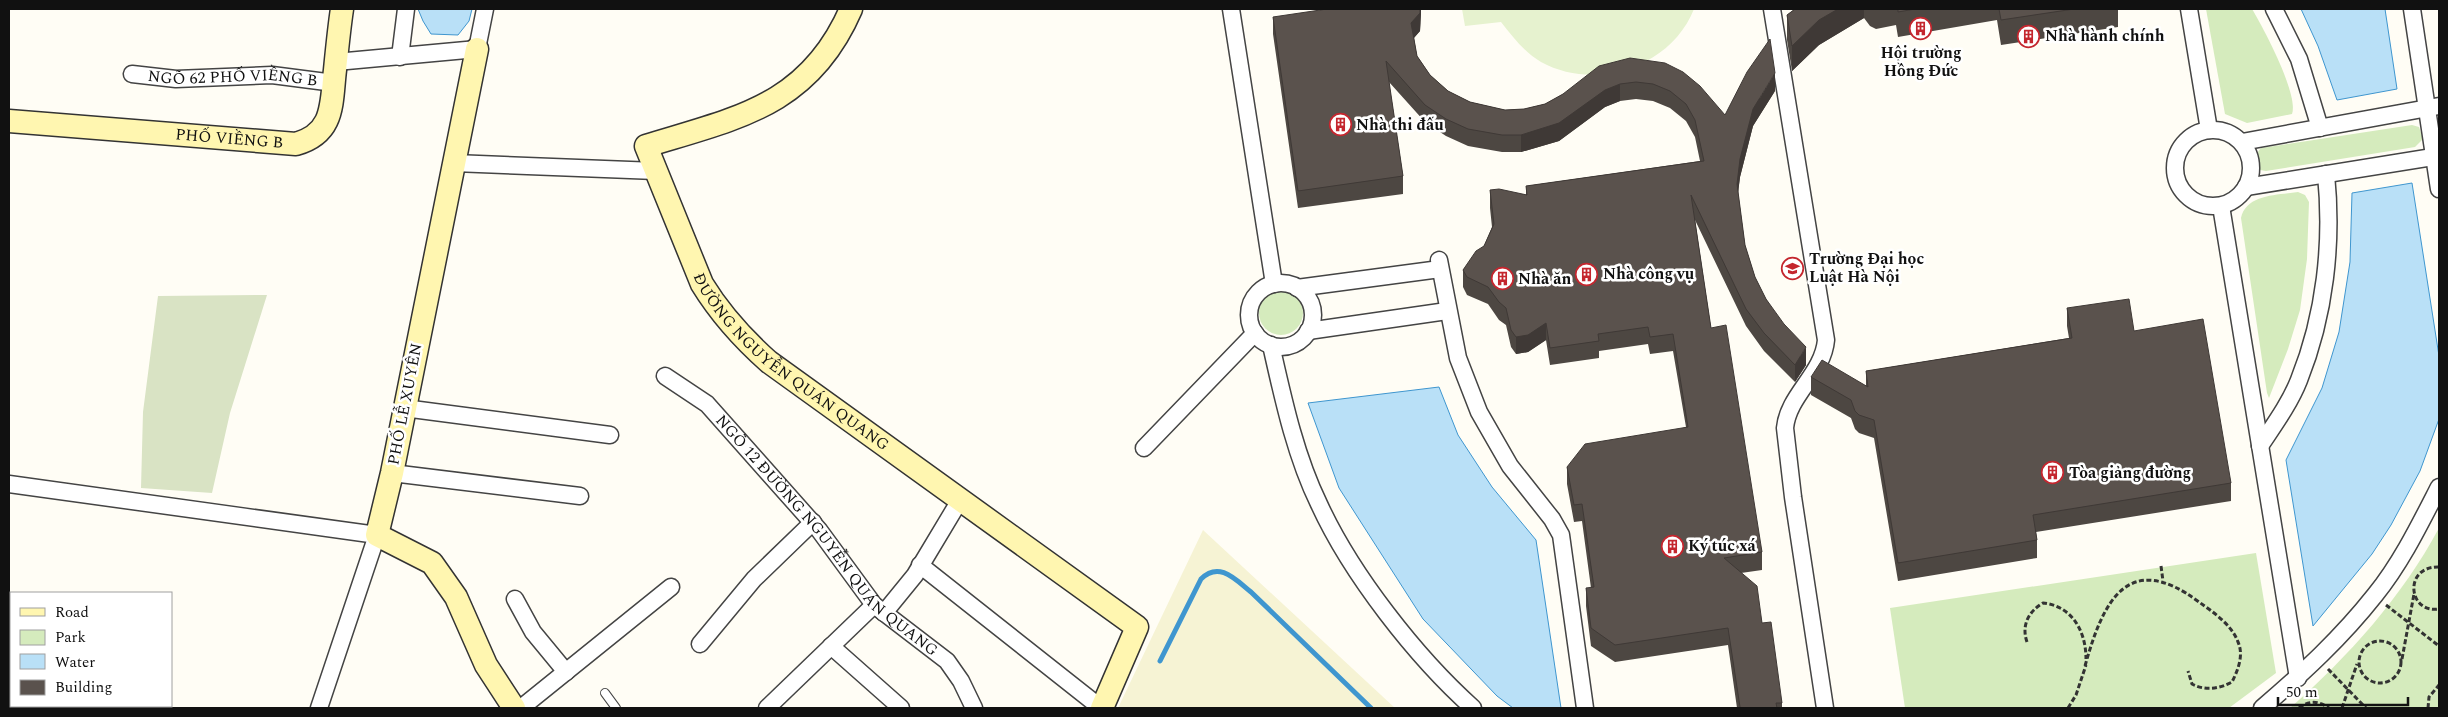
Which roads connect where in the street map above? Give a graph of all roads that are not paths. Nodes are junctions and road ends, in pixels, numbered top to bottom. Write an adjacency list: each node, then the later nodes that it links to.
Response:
1 (342, 9): 12 (street, PHỐ VIỀNG B)
2 (406, 9): 11 (street)
3 (486, 9): 10 (street)
4 (851, 9): 21 (street, ĐƯỜNG NGUYỄN QUÁN QUANG)
5 (1231, 9): 26 (street)
6 (1772, 9): 63 (street)
7 (2189, 9): 17 (street)
8 (2274, 9): 16 (street)
9 (2412, 9): 14 (street)
10 (477, 49): 11 (street, NGÕ 62 PHỐ VIỀNG B); 20 (street, PHỐ LỄ XUYÊN)
11 (400, 56): 12 (street, NGÕ 62 PHỐ VIỀNG B)
12 (335, 73): 13 (street, NGÕ 62 PHỐ VIỀNG B); 15 (street, PHỐ VIỀNG B)
13 (132, 74)
14 (2433, 107): 16 (street); 19 (street)
15 (9, 121)
16 (2320, 128): 18 (street)
17 (2209, 130): 18 (street); 25 (street)
18 (2242, 142): 23 (street)
19 (2437, 156): 22 (street); 24 (street)
20 (454, 163): 21 (street); 33 (street, PHỐ LỄ XUYÊN)
21 (656, 172): 41 (street, ĐƯỜNG NGUYỄN QUÁN QUANG)
22 (2326, 174): 23 (street); 35 (street)
23 (2246, 188): 25 (street)
24 (2439, 189)
25 (2221, 206): 35 (street)
26 (1274, 284): 27 (street); 30 (street)
27 (1297, 288): 28 (street); 29 (street)
28 (1447, 311): 29 (street); 62 (street)
29 (1308, 331): 31 (street)
30 (1255, 333): 31 (street); 36 (street)
31 (1271, 345): 61 (street)
32 (665, 376): 42 (street, NGÕ 12 ĐƯỜNG NGUYỄN QUÁN QUANG)
33 (404, 408): 34 (street); 37 (street, PHỐ LỄ XUYÊN)
34 (610, 435)
35 (2260, 446): 51 (street)
36 (1144, 448)
37 (392, 472): 40 (street); 43 (street, PHỐ LỄ XUYÊN)
38 (9, 484): 43 (street)
39 (2439, 487): 51 (street)
40 (580, 496)
41 (960, 500): 44 (street); 60 (street, ĐƯỜNG NGUYỄN QUÁN QUANG)
42 (812, 522): 47 (street, NGÕ 12 ĐƯỜNG NGUYỄN QUÁN QUANG); 48 (street)
43 (378, 534): 53 (street); 54 (street)
44 (920, 565): 47 (street); 60 (street)
45 (671, 587): 50 (street)
46 (515, 599): 50 (street)
47 (879, 609): 49 (street); 59 (street, NGÕ 12 ĐƯỜNG NGUYỄN QUÁN QUANG)
48 (700, 644)
49 (831, 646): 57 (street); 58 (street)
50 (566, 672): 55 (street)
51 (2298, 678): 64 (street)
52 (605, 693): 56 (lane)
53 (319, 708)
54 (514, 708)
55 (521, 708)
56 (616, 708)
57 (767, 708)
58 (901, 708)
59 (974, 708)
60 (1102, 708)
61 (1473, 708)
62 (1585, 708)
63 (1825, 708)
64 (2262, 708)

